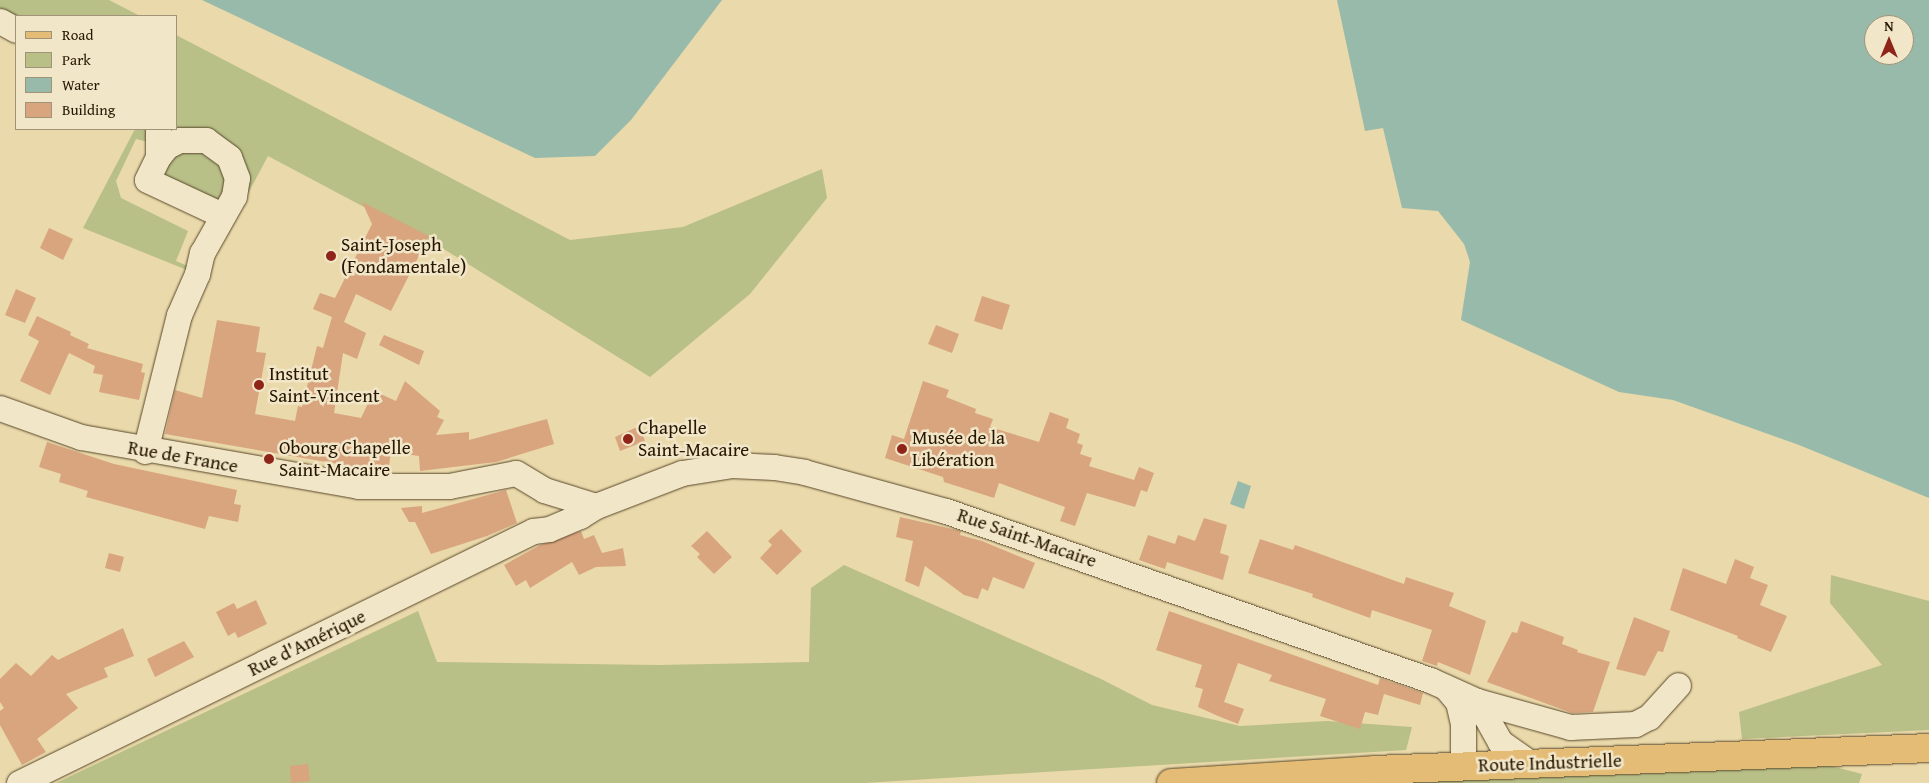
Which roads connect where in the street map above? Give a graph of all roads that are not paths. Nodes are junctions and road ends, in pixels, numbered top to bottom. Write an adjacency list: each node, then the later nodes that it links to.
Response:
1 (0, 21): 2 (street)
2 (15, 29)
3 (158, 130): 4 (street)
4 (158, 157): 5 (street); 5 (street)
5 (222, 215): 7 (street)
6 (0, 408): 7 (street, Rue de France)
7 (145, 451): 8 (street, Rue de France)
8 (544, 490): 9 (street, Rue de France); 10 (street)
9 (596, 506): 10 (street, Rue d'Amérique); 12 (street, Rue Saint-Macaire)
10 (533, 532): 17 (street, Rue d'Amérique)
11 (1678, 685): 13 (street, Rue Saint-Macaire)
12 (1448, 690): 13 (street, Rue Saint-Macaire); 16 (street)
13 (1477, 701): 15 (street)
14 (1929, 748): 15 (main road, Route Industrielle)
15 (1530, 763): 16 (main road, Route Industrielle)
16 (1463, 766): 18 (main road, Route Industrielle)
17 (19, 783)
18 (1171, 783)

